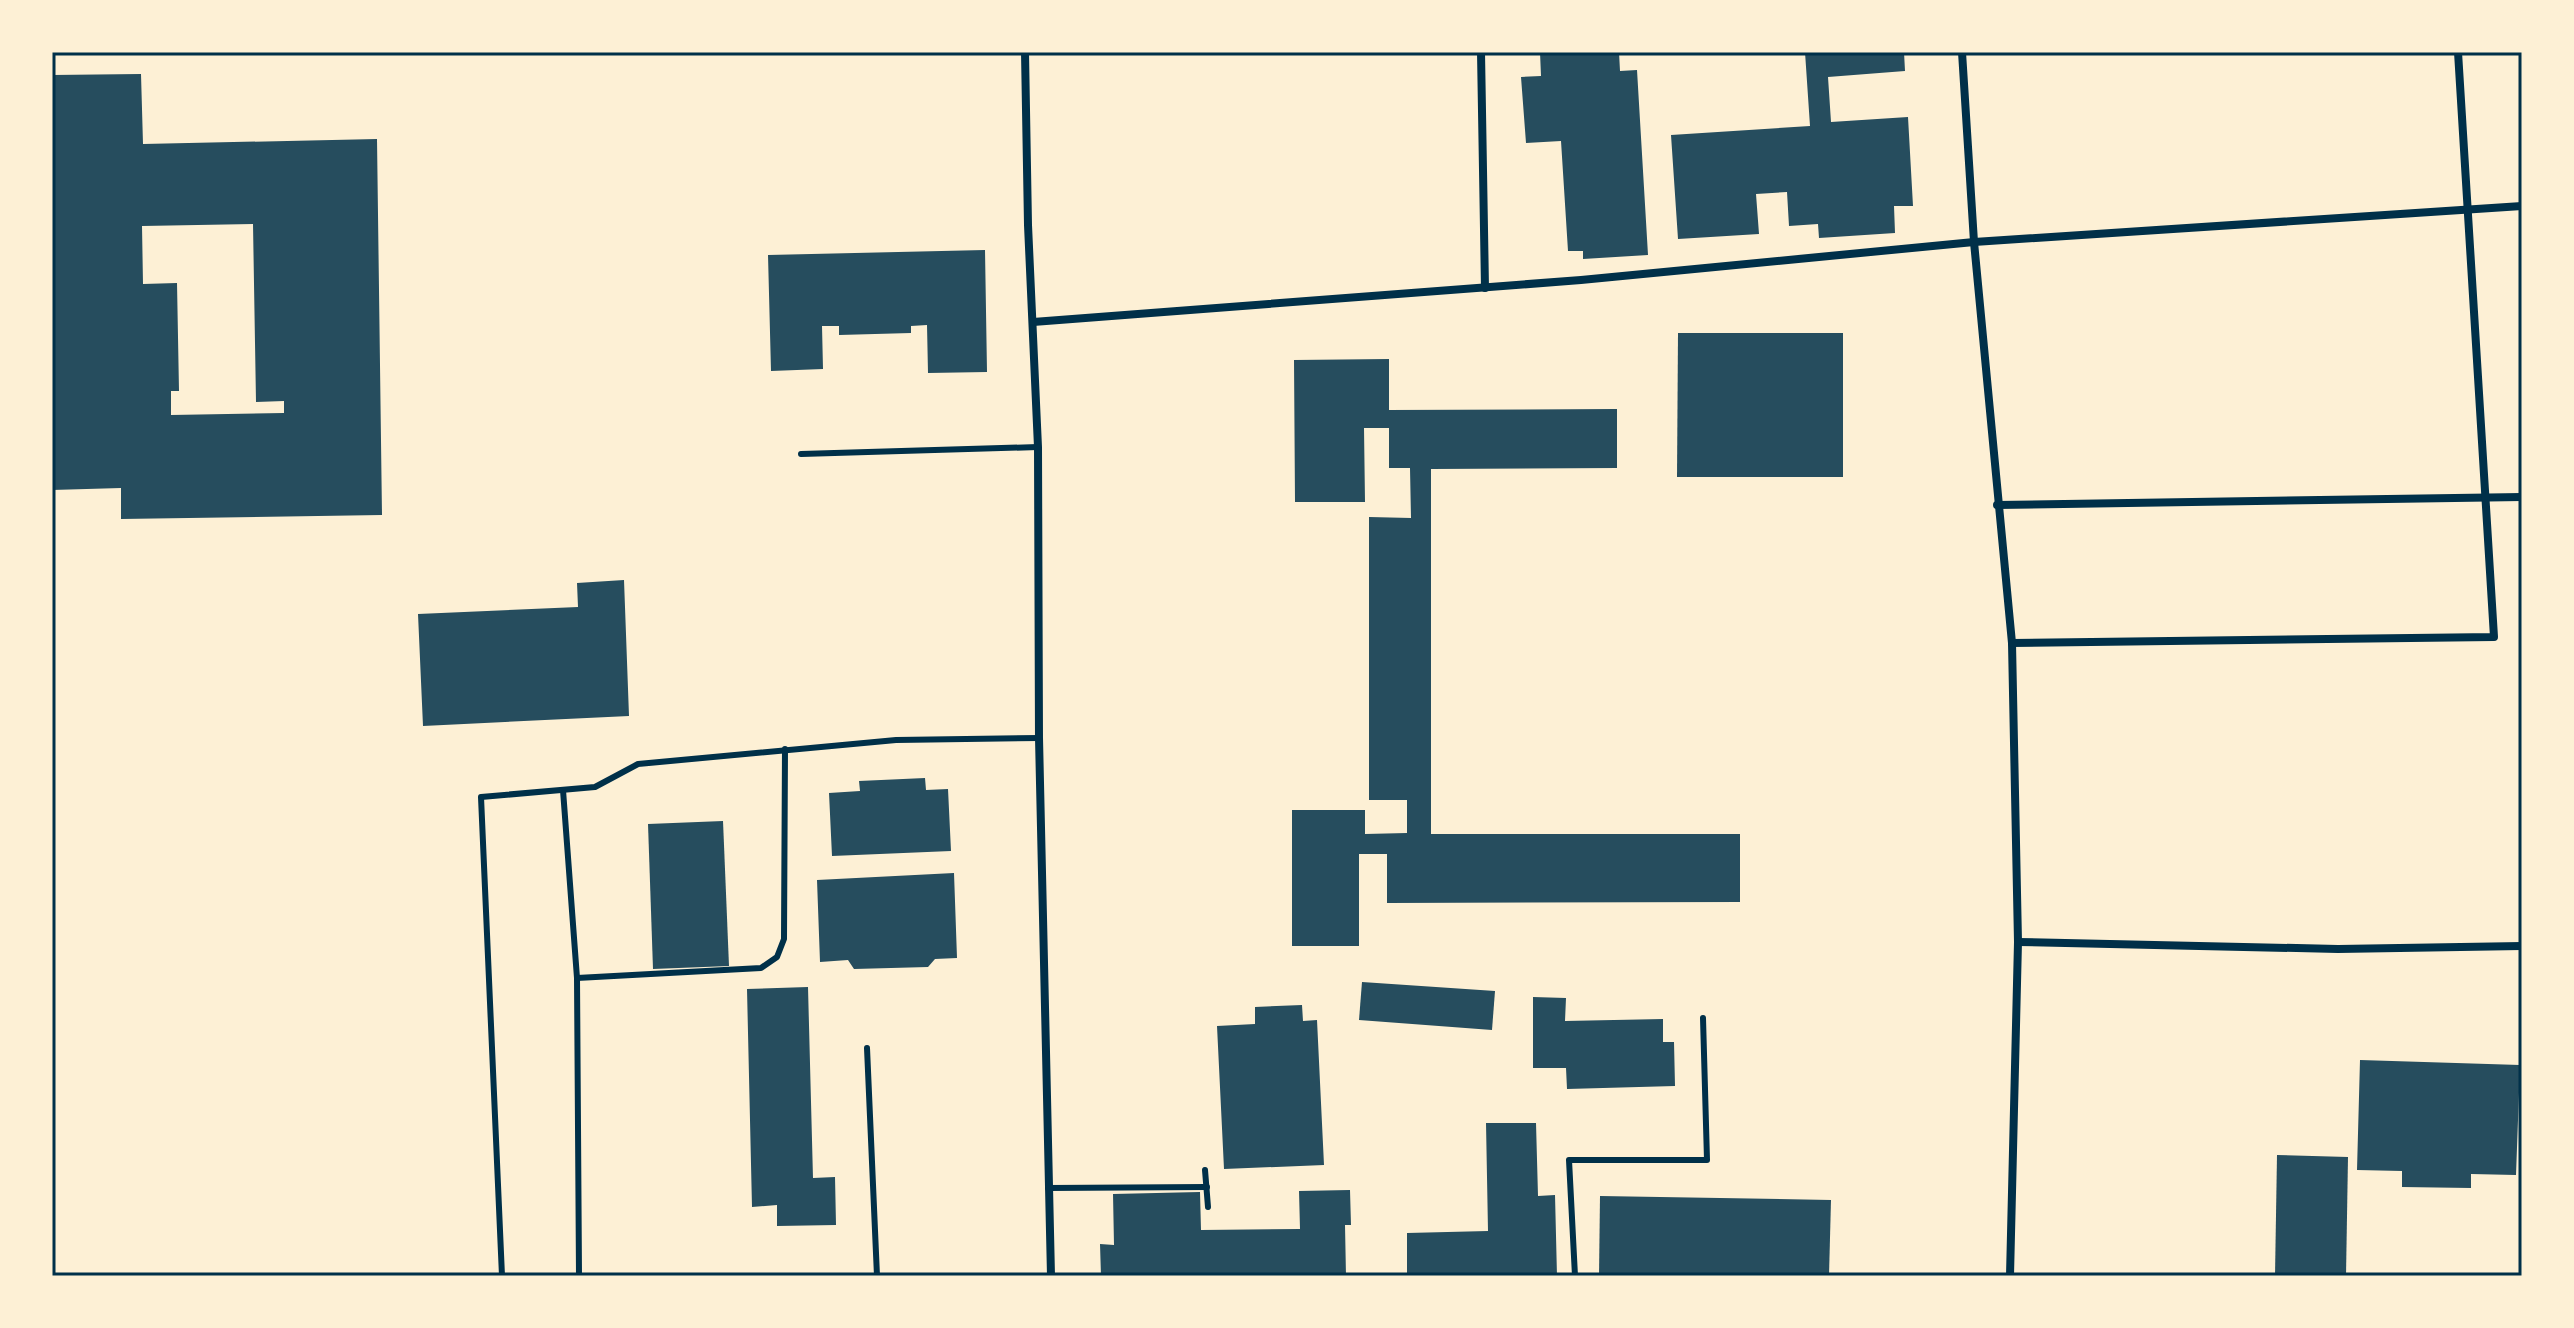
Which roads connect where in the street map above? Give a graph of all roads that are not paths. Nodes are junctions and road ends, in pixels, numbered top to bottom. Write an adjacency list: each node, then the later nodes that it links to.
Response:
1 (1025, 52): 9 (street)
2 (1481, 52): 8 (street)
3 (1962, 52): 7 (street)
4 (2458, 52): 6 (street)
5 (2522, 206): 6 (street)
6 (2468, 210): 7 (street); 13 (street)
7 (1974, 242): 8 (street); 14 (street)
8 (1485, 288): 9 (street)
9 (1033, 322): 10 (street)
10 (1038, 447): 11 (lane); 16 (street)
11 (801, 454)
12 (2522, 497): 13 (street)
13 (2486, 498): 14 (street); 15 (street)
14 (1997, 505): 15 (street)
15 (2012, 643): 19 (street)
16 (1039, 738): 17 (lane); 26 (street)
17 (785, 749): 18 (lane); 21 (lane)
18 (563, 790): 21 (lane); 28 (lane)
19 (2018, 942): 20 (street); 33 (street)
20 (2522, 946)
21 (577, 978): 29 (lane)
22 (1703, 1018): 32 (lane)
23 (867, 1048): 30 (lane)
24 (1205, 1170): 25 (lane)
25 (1207, 1187): 26 (lane); 27 (lane)
26 (1048, 1188): 31 (street)
27 (1208, 1207)
28 (502, 1276)
29 (579, 1276)
30 (877, 1276)
31 (1051, 1276)
32 (1575, 1276)
33 (2010, 1276)

